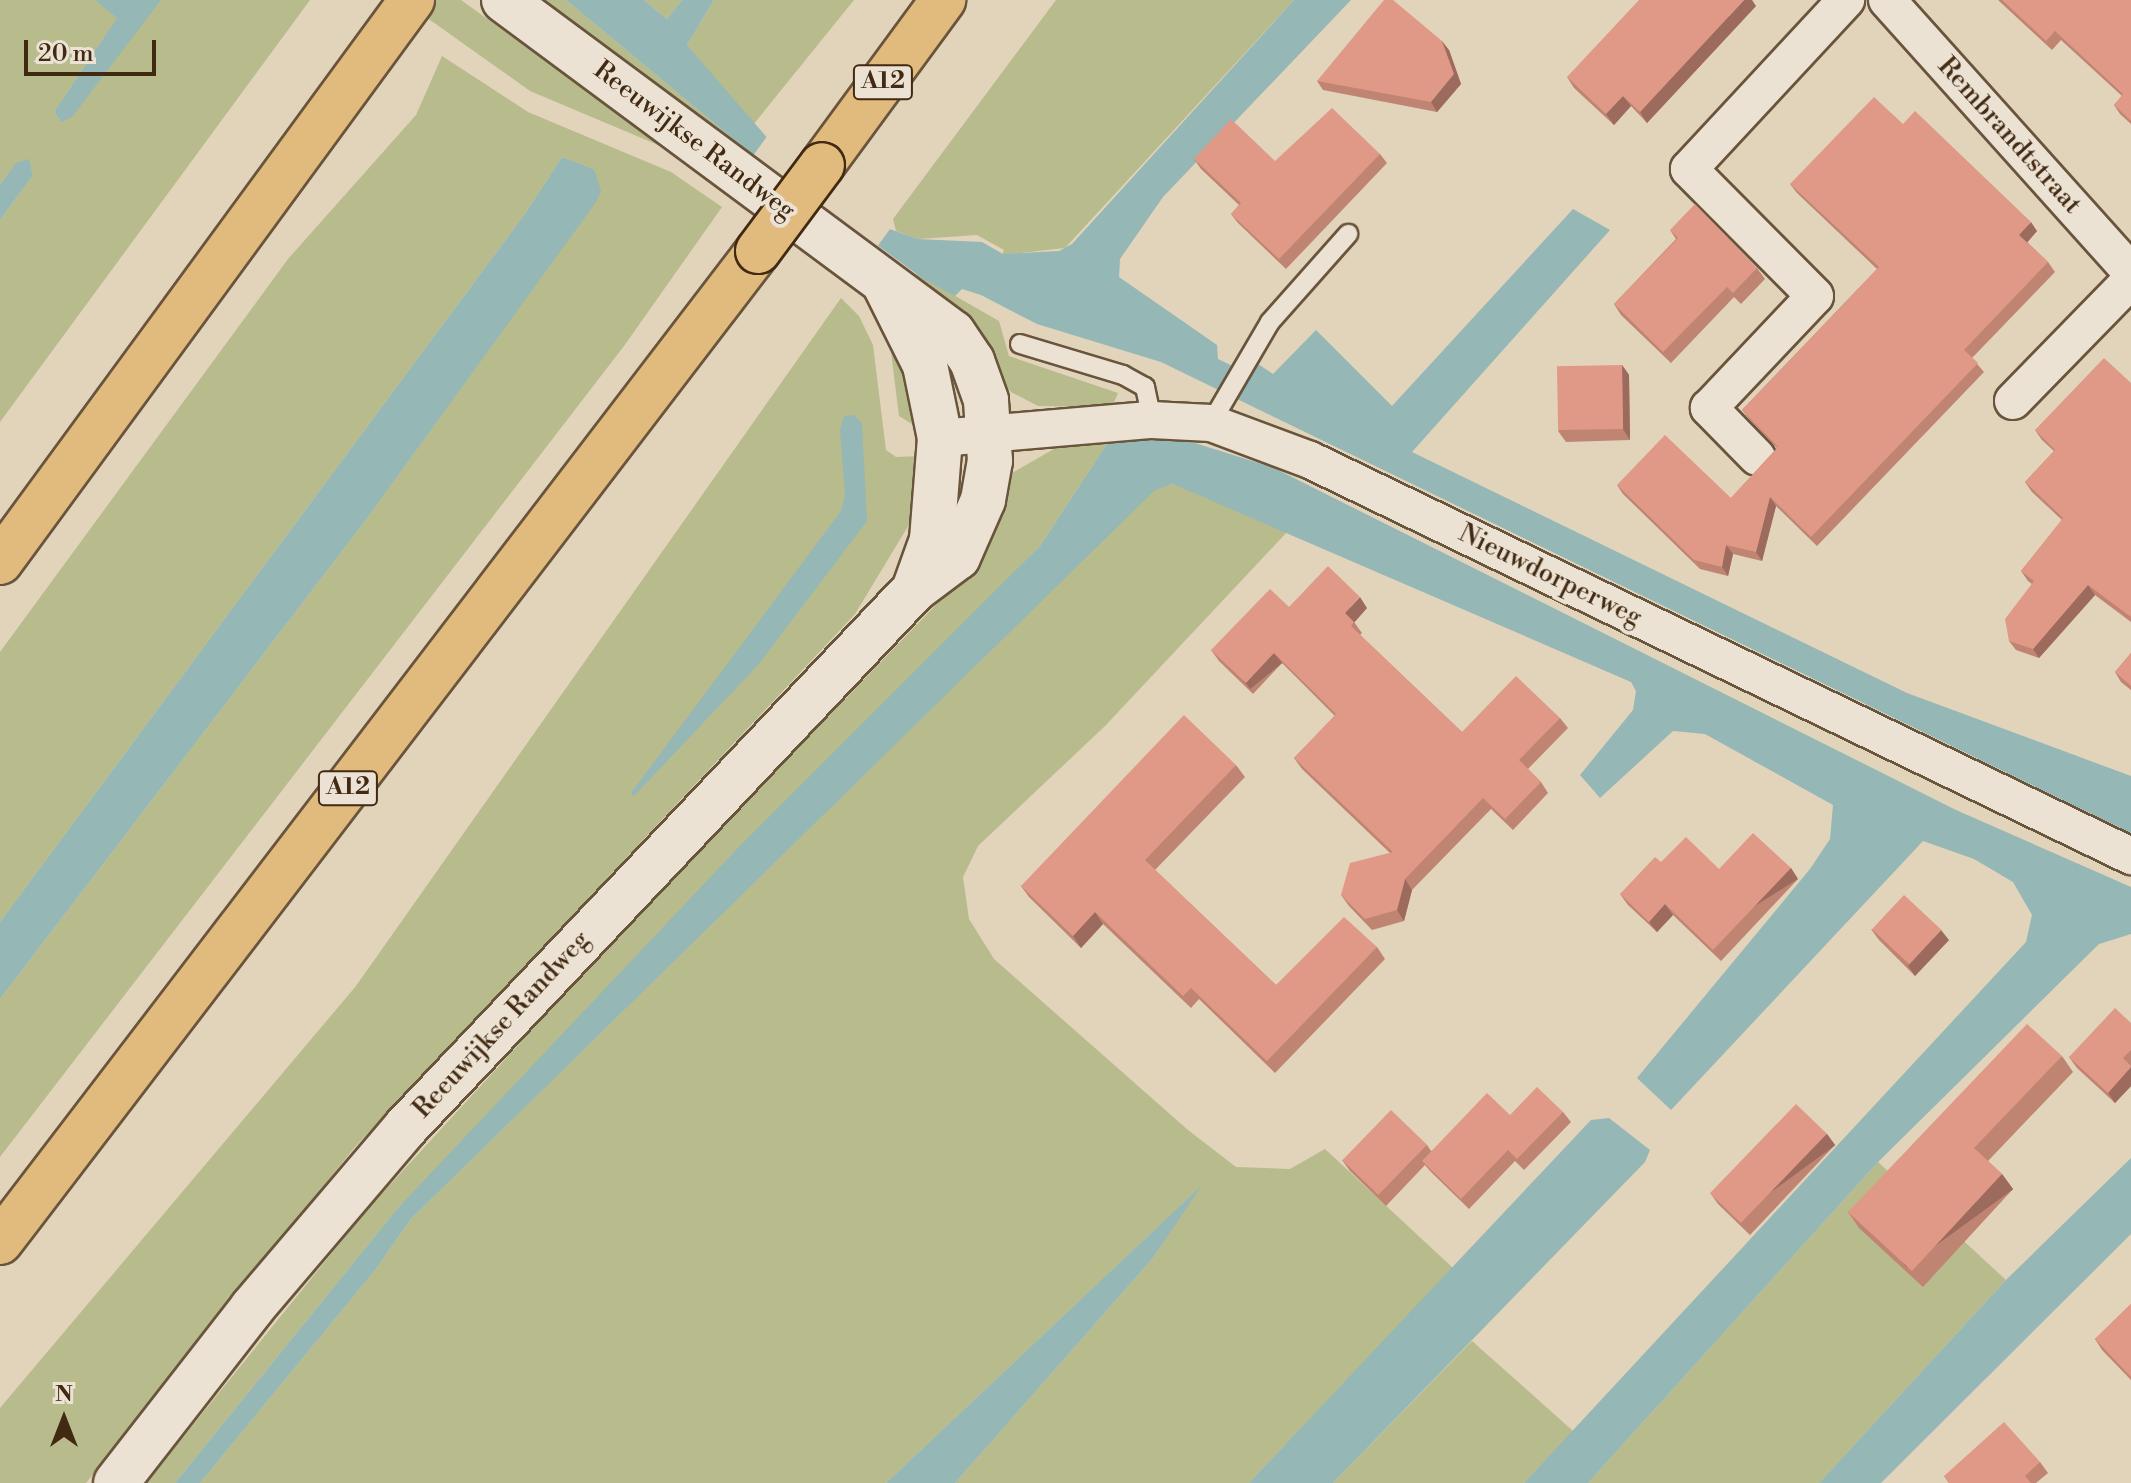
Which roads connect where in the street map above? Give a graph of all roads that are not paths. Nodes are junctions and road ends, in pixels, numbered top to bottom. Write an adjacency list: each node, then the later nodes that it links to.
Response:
1 (412, 0): 17 (highway)
2 (504, 0): 9 (main road, Reeuwijkse Randweg)
3 (943, 0): 20 (highway, A12, bridge)
4 (1846, 0): 16 (street)
5 (1887, 0): 7 (street, Rembrandtstraat)
6 (1348, 234): 12 (lane)
7 (2131, 272)
8 (2131, 280): 11 (street)
9 (884, 283): 14 (main road, Reeuwijkse Randweg); 15 (main road, Reeuwijkse Randweg)
10 (1020, 344): 13 (lane)
11 (2013, 401)
12 (1214, 417): 13 (street, Nieuwdorperweg); 19 (street, Nieuwdorperweg)
13 (1152, 420): 14 (street, Nieuwdorperweg)
14 (989, 435): 15 (street, Nieuwdorperweg); 18 (main road, Reeuwijkse Randweg)
15 (940, 438): 18 (main road, Reeuwijkse Randweg)
16 (1757, 457)
17 (0, 562)
18 (914, 590): 21 (main road, Reeuwijkse Randweg)
19 (2131, 856)
20 (0, 1242)
21 (116, 1483)

